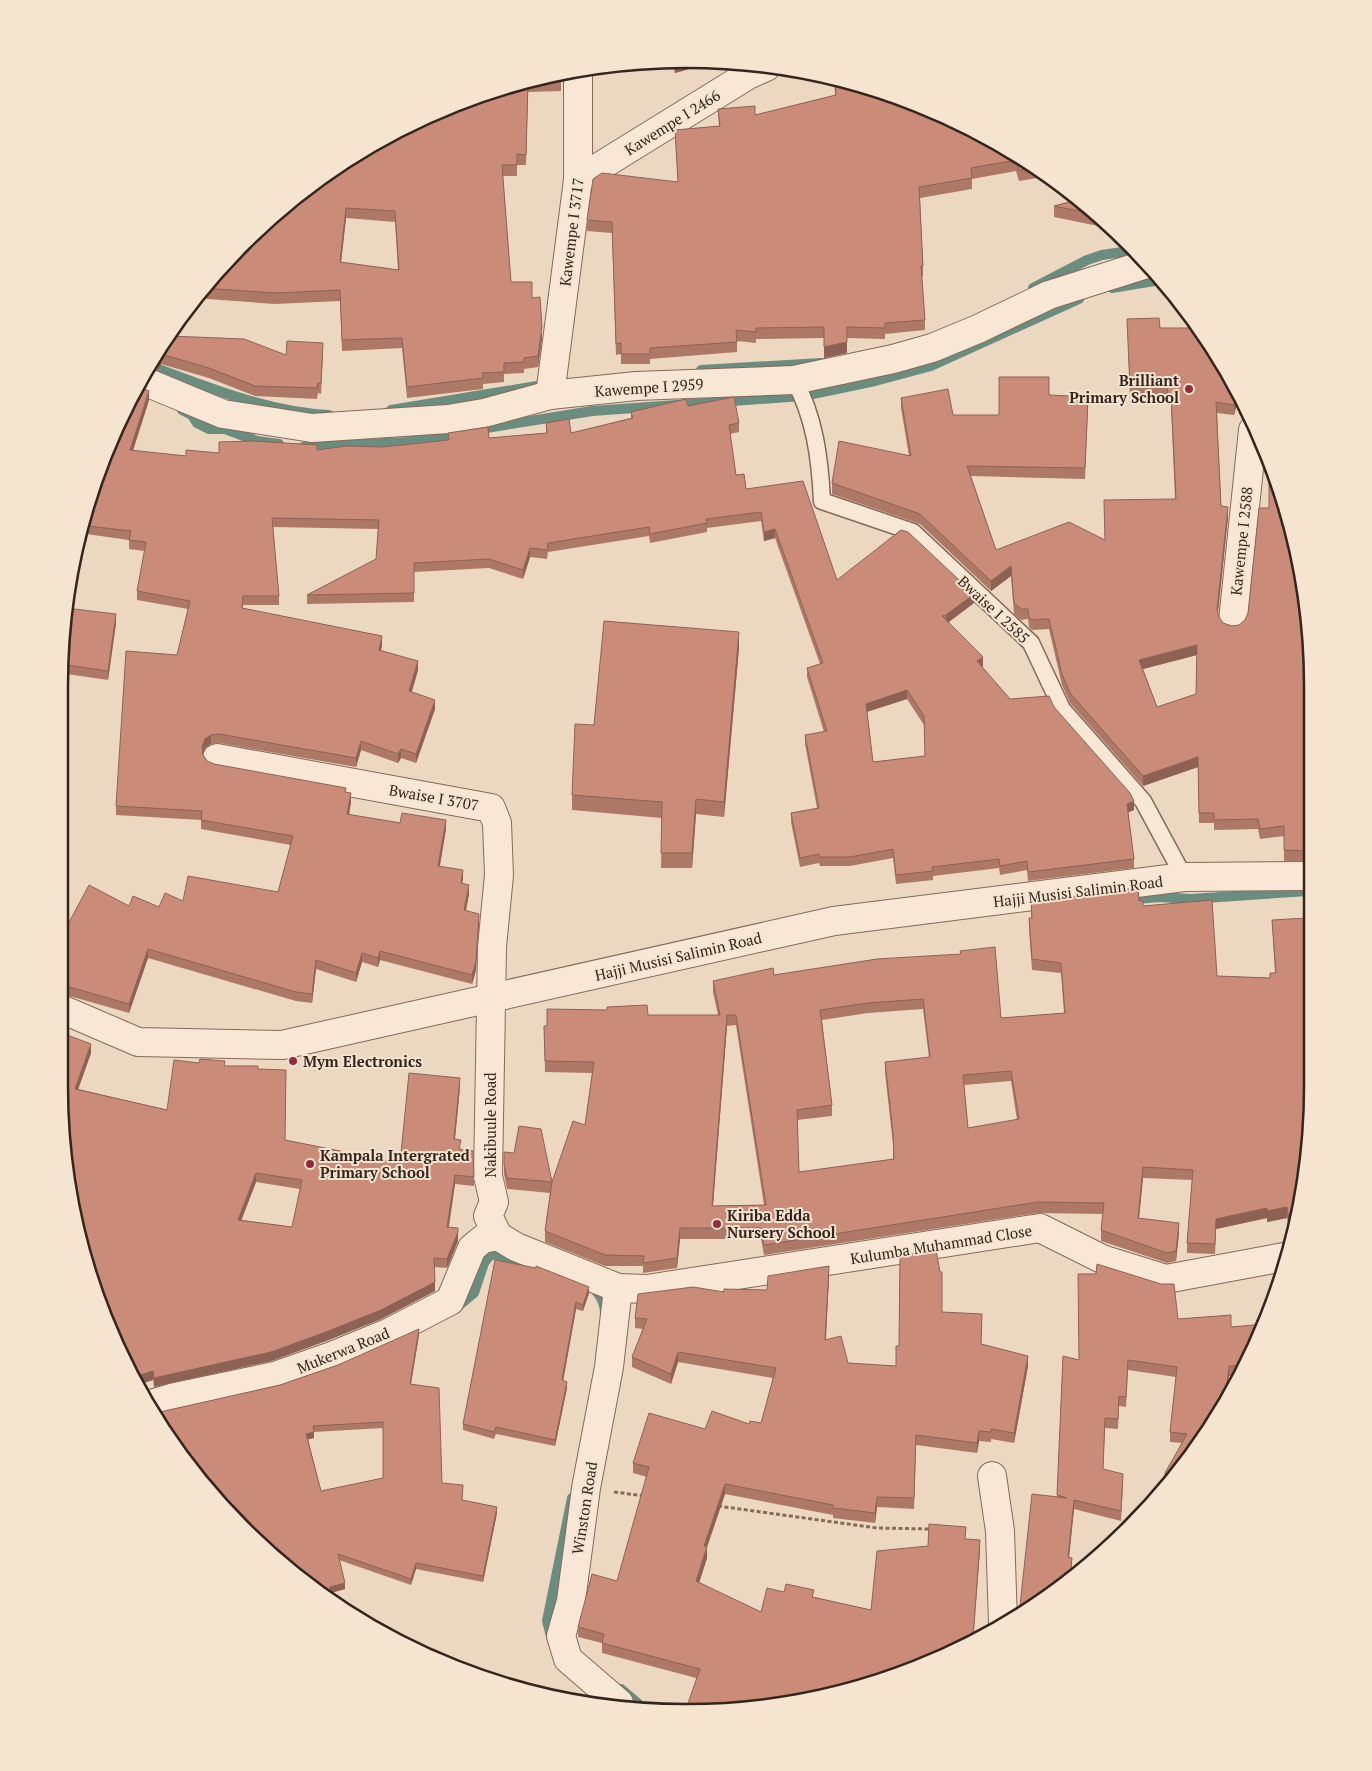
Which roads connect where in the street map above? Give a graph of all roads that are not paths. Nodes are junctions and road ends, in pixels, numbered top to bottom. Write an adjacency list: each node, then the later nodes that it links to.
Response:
1 (755, 72): 3 (street, Kawempe I 2466)
2 (578, 77): 3 (street, Kawempe I 3717)
3 (578, 180): 7 (street, Kawempe I 3717)
4 (1140, 266): 5 (street, Kawempe I 2959)
5 (794, 380): 7 (street, Kawempe I 2959); 12 (lane, Bwaise I 2585)
6 (147, 382): 7 (street, Kawempe I 2959)
7 (550, 395)
8 (1252, 438): 9 (street, Kawempe I 2588)
9 (1232, 621)
10 (217, 758): 13 (street, Bwaise I 3707)
11 (1304, 876): 12 (street, Hajji Musisi Salimin Road)
12 (1184, 877): 13 (street, Hajji Musisi Salimin Road)
13 (493, 998): 14 (street, Hajji Musisi Salimin Road); 15 (street, Nakibuule Road)
14 (68, 1012)
15 (498, 1236): 17 (street); 18 (street, Mukerwa Road)
16 (1279, 1258): 17 (street, Kulumba Muhammad Close)
17 (618, 1288): 21 (street, Winston Road)
18 (155, 1403)
19 (992, 1476): 20 (street)
20 (1003, 1616)
21 (613, 1699)

